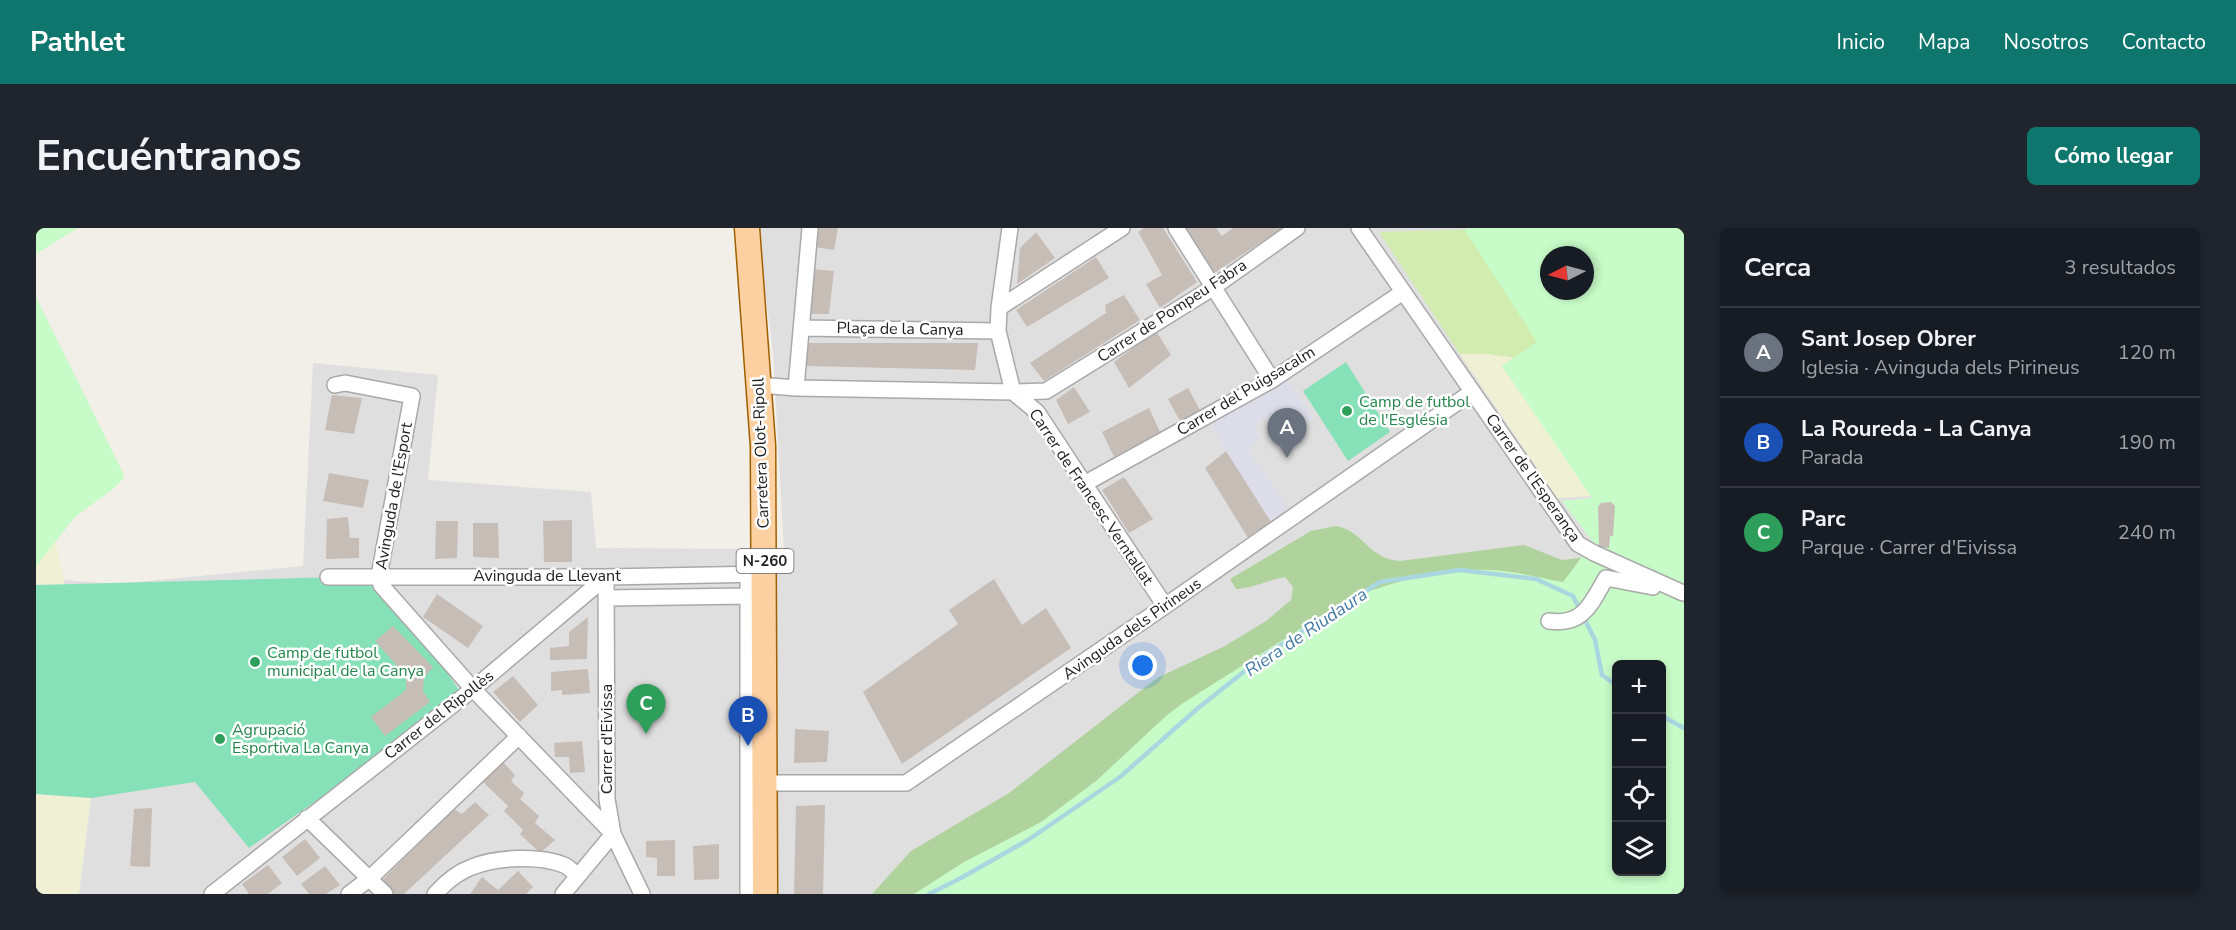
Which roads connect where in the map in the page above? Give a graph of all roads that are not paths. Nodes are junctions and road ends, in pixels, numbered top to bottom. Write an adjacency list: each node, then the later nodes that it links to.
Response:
1 (747, 228): 15 (main road, Carretera Olot-Ripoll / N-260)
2 (810, 228): 11 (street)
3 (1010, 228): 10 (street)
4 (1122, 228): 10 (street)
5 (1176, 228): 8 (street)
6 (1297, 228): 8 (street, Carrer de Pompeu Fabra)
7 (1359, 228): 9 (street, Carrer de l'Esperança)
8 (1214, 287): 13 (street); 17 (street, Carrer de Pompeu Fabra)
9 (1403, 292): 13 (street, Carrer del Puigsacalm); 19 (street, Carrer de l'Esperança)
10 (999, 308): 12 (street)
11 (801, 328): 12 (street, Plaça de la Canya); 16 (street)
12 (998, 331): 18 (street)
13 (1272, 380): 20 (street, Carrer del Puigsacalm)
14 (335, 385): 22 (street, Avinguda de l'Esport)
15 (760, 385): 16 (street, Carrer de Francesc Verntallat); 21 (main road, Carretera Olot-Ripoll / N-260)
16 (796, 388): 18 (street, Carrer de Francesc Verntallat)
17 (1046, 391): 18 (street, Carrer de Francesc Verntallat)
18 (1013, 392): 20 (street, Carrer de Francesc Verntallat)
19 (1472, 392): 25 (street, Carrer de l'Esperança); 28 (street, Avinguda dels Pirineus)
20 (1084, 484): 28 (street, Carrer de Francesc Verntallat)
21 (756, 574): 24 (street, Avinguda de Llevant); 26 (street); 32 (main road, Carretera Olot-Ripoll / N-260)
22 (379, 576): 23 (street, Avinguda de Llevant); 24 (street, Avinguda de Llevant); 30 (street, Avinguda de l'Esport)
23 (328, 577)
24 (606, 577): 27 (street, Carrer d'Eivissa); 30 (street, Carrer del Ripollès)
25 (1684, 593): 29 (street)
26 (748, 596): 27 (street, Avinguda de Llevant); 43 (street)
27 (606, 598): 34 (street, Carrer d'Eivissa)
28 (1165, 606): 32 (street, Avinguda dels Pirineus)
29 (1549, 621)
30 (473, 689): 31 (street, Avinguda de l'Esport); 33 (street, Carrer del Ripollès)
31 (519, 736): 34 (street, Avinguda de l'Esport); 36 (street)
32 (765, 783): 44 (main road, Carretera Olot-Ripoll / N-260)
33 (307, 819): 36 (street); 37 (street, Carrer del Ripollès)
34 (613, 834): 35 (street); 42 (street, Carrer d'Eivissa)
35 (578, 876): 40 (street); 41 (street)
36 (369, 879): 38 (street); 39 (street)
37 (212, 894)
38 (349, 894)
39 (385, 894)
40 (435, 894)
41 (563, 894)
42 (642, 894)
43 (748, 894)
44 (765, 894)

